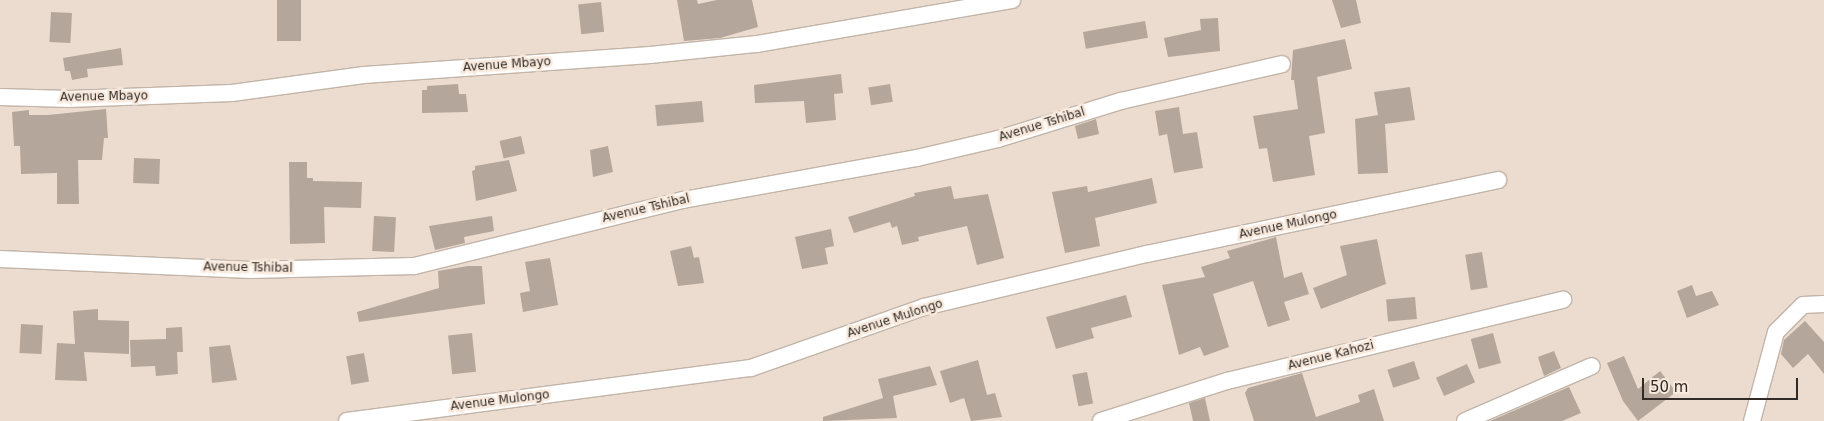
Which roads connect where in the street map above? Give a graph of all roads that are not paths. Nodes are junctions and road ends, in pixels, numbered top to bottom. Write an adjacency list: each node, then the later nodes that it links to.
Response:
1 (1012, 0): 3 (street, Avenue Mbayo)
2 (1282, 64): 5 (street, Avenue Tshibal)
3 (0, 97)
4 (1498, 180): 9 (street, Avenue Mulongo)
5 (0, 259)
6 (1563, 300): 10 (street, Avenue Kahozi)
7 (1824, 304): 12 (street)
8 (1592, 366): 11 (street)
9 (347, 421)
10 (1101, 421)
11 (1465, 421)
12 (1752, 421)

